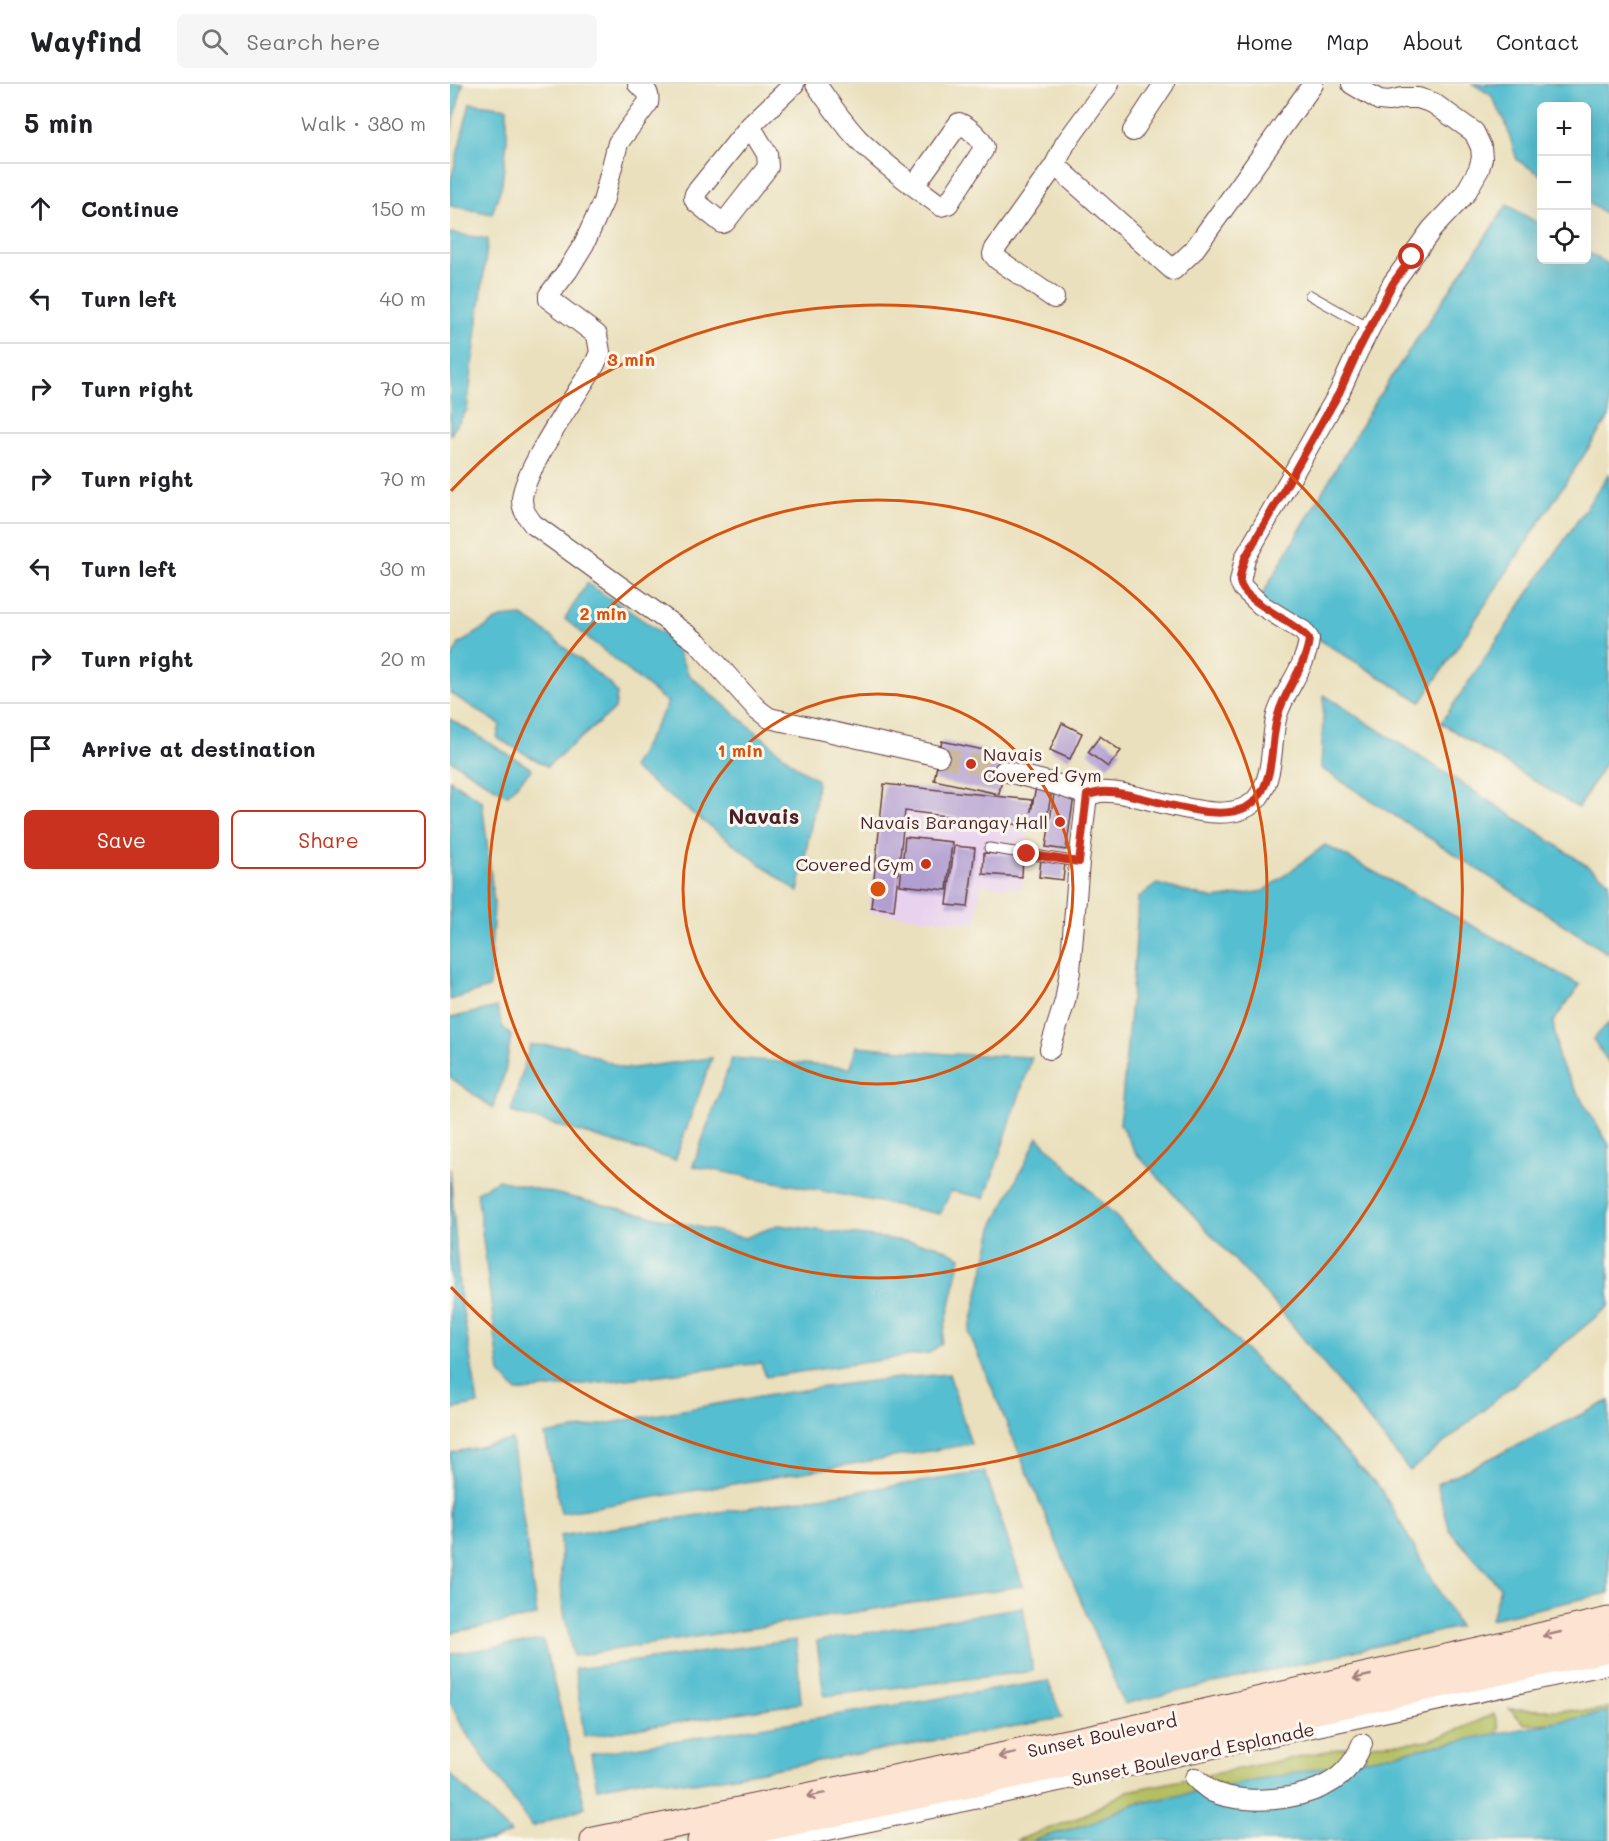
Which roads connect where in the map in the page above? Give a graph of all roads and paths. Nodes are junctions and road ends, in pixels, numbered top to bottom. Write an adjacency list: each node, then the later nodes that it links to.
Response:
1 (638, 84): 15 (street)
2 (794, 84): 8 (street)
3 (816, 84): 11 (street)
4 (1109, 84): 10 (street)
5 (1164, 84): 9 (street)
6 (1313, 84): 10 (street)
7 (1352, 84): 14 (street)
8 (750, 126): 8 (street)
9 (1133, 131)
10 (1055, 165): 13 (street)
11 (914, 186)
12 (1310, 295): 14 (lane)
13 (1054, 298)
14 (1369, 328): 17 (street)
15 (939, 756)
16 (1004, 771): 17 (street)
17 (1087, 795): 19 (street)
18 (989, 848): 19 (lane)
19 (1079, 862): 20 (street)
20 (1050, 1049)
21 (1609, 1621): 26 (main road, Sunset Boulevard, one-way to 26)
22 (1609, 1648): 27 (main road, Sunset Boulevard)
23 (1609, 1664): 28 (street, Sunset Boulevard Esplanade)
24 (1362, 1744): 25 (street)
25 (1195, 1778)
26 (594, 1841)
27 (701, 1841)
28 (776, 1841)

